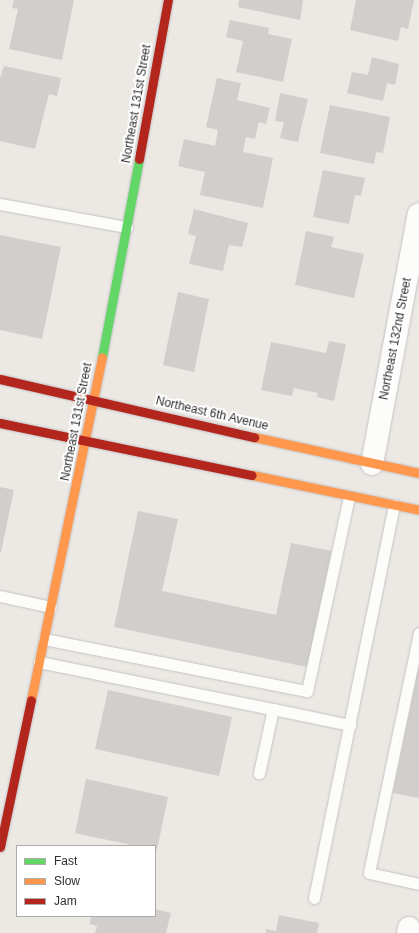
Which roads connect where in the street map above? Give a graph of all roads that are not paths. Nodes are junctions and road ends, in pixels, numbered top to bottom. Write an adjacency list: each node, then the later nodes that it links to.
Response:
1 (168, 0): 4 (street, Northeast 131st Street)
2 (0, 204): 4 (lane)
3 (419, 214): 9 (street, Northeast 132nd Street)
4 (126, 227): 6 (street, Northeast 131st Street)
5 (0, 379): 6 (street, Northeast 6th Avenue)
6 (95, 398): 8 (street, Northeast 131st Street); 9 (street, Northeast 6th Avenue)
7 (0, 423): 8 (street)
8 (86, 440): 11 (street); 15 (street, Northeast 131st Street)
9 (372, 464): 10 (street, Northeast 6th Avenue)
10 (419, 472)
11 (349, 496): 12 (street); 17 (lane)
12 (394, 505): 13 (street); 20 (lane)
13 (419, 510)
14 (0, 596): 15 (lane)
15 (51, 607): 17 (street, Northeast 131st Street)
16 (419, 633): 23 (lane)
17 (44, 640): 18 (street, Northeast 131st Street)
18 (39, 662): 19 (lane); 22 (street, Northeast 131st Street)
19 (273, 709): 20 (lane); 21 (lane)
20 (350, 725): 24 (lane)
21 (260, 773)
22 (0, 847)
23 (419, 884)
24 (314, 898)

